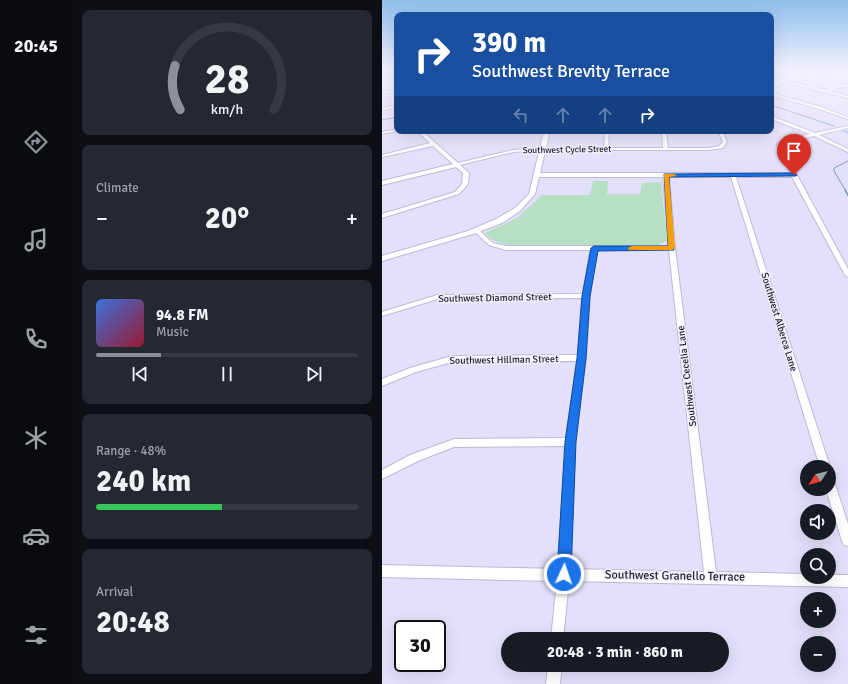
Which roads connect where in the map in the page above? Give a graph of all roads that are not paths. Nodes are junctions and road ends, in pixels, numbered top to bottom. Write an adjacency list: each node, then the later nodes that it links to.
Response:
1 (795, 101): 5 (street)
2 (394, 107): 3 (street)
3 (382, 109)
4 (774, 118): 14 (street)
5 (848, 118)
6 (848, 127): 14 (street)
7 (394, 131): 8 (street)
8 (382, 133)
9 (422, 134): 15 (street)
10 (546, 134): 16 (street)
11 (607, 134): 17 (street)
12 (664, 134): 18 (street)
13 (721, 134): 18 (street, Southwest Cycle Street)
14 (814, 134): 19 (street); 23 (street)
15 (434, 144): 20 (street); 21 (street)
16 (542, 149): 17 (street, Southwest Cycle Street); 21 (street, Southwest Cycle Street); 22 (street)
17 (606, 149): 18 (street, Southwest Cycle Street)
18 (666, 149)
19 (848, 151)
20 (382, 156)
21 (458, 164): 26 (street, Southwest Cycle Street); 27 (street)
22 (537, 175): 24 (street); 28 (street)
23 (794, 175): 25 (street); 32 (street)
24 (666, 176): 25 (street); 30 (street, Southwest Cecelia Lane)
25 (734, 176): 38 (street, Southwest Alberca Lane)
26 (382, 183)
27 (382, 216)
28 (476, 230): 29 (street); 31 (street)
29 (594, 248): 30 (street); 33 (street)
30 (672, 248): 44 (street, Southwest Cecelia Lane)
31 (382, 259)
32 (848, 275)
33 (586, 296): 34 (street, Southwest Diamond Street); 35 (street)
34 (382, 314)
35 (582, 358): 36 (street, Southwest Hillman Street); 37 (street)
36 (382, 383)
37 (570, 442): 39 (street); 43 (street)
38 (823, 460)
39 (382, 474)
40 (834, 496): 41 (street)
41 (848, 541)
42 (382, 571): 43 (street, Southwest Granello Terrace)
43 (564, 574): 44 (street, Southwest Granello Terrace); 46 (street)
44 (711, 577): 45 (street, Southwest Granello Terrace)
45 (848, 581)
46 (558, 632)
47 (554, 672): 48 (street)
48 (553, 684)

